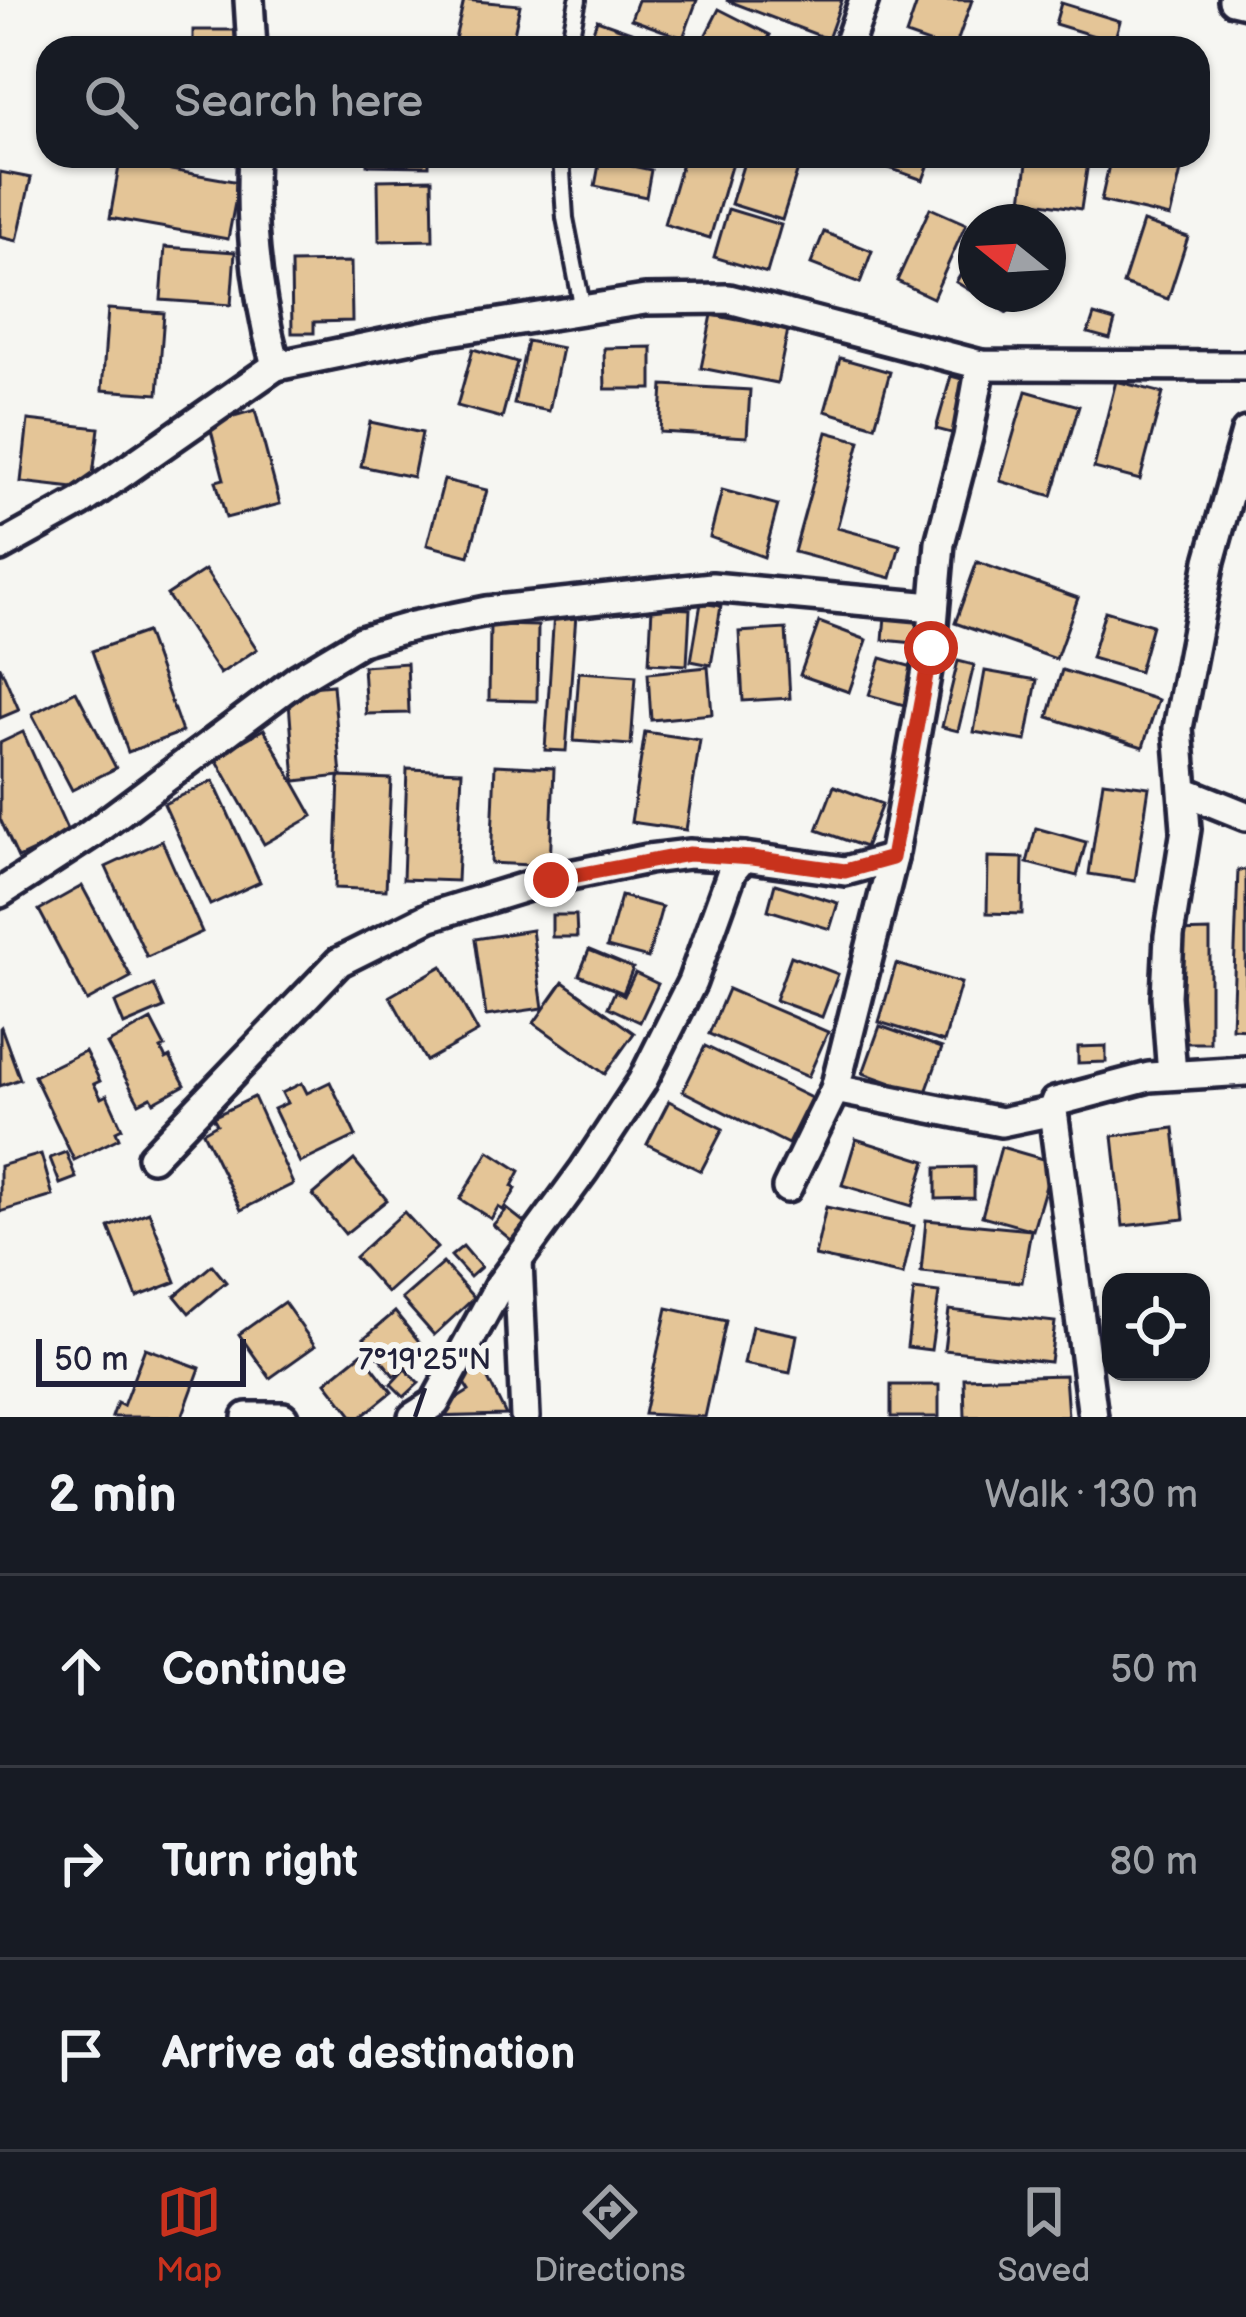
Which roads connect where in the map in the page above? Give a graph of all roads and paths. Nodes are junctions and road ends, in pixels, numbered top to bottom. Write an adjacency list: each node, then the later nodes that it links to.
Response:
1 (249, 0): 6 (street)
2 (578, 0): 7 (lane)
3 (864, 0): 8 (street)
4 (1233, 0): 5 (street)
5 (1246, 3)
6 (251, 36)
7 (570, 36)
8 (851, 36)
9 (252, 168): 13 (street)
10 (562, 168): 11 (lane)
11 (583, 310): 12 (street); 13 (street)
12 (981, 365): 14 (street); 17 (street)
13 (276, 366): 16 (street)
14 (1246, 366)
15 (1246, 432): 18 (street)
16 (0, 547)
17 (933, 607): 21 (street); 22 (street)
18 (1184, 791): 19 (street); 24 (street)
19 (1246, 816)
20 (744, 857): 21 (street); 27 (street); 29 (street)
21 (892, 858): 25 (street)
22 (0, 893)
23 (1246, 1071): 24 (street)
24 (1172, 1075): 26 (street)
25 (835, 1089): 26 (street); 28 (street)
26 (1053, 1111): 34 (street)
27 (152, 1157)
28 (787, 1188)
29 (518, 1261): 32 (street); 33 (street)
30 (247, 1417): 31 (street)
31 (283, 1417)
32 (412, 1417)
33 (525, 1417)
34 (1093, 1417)

